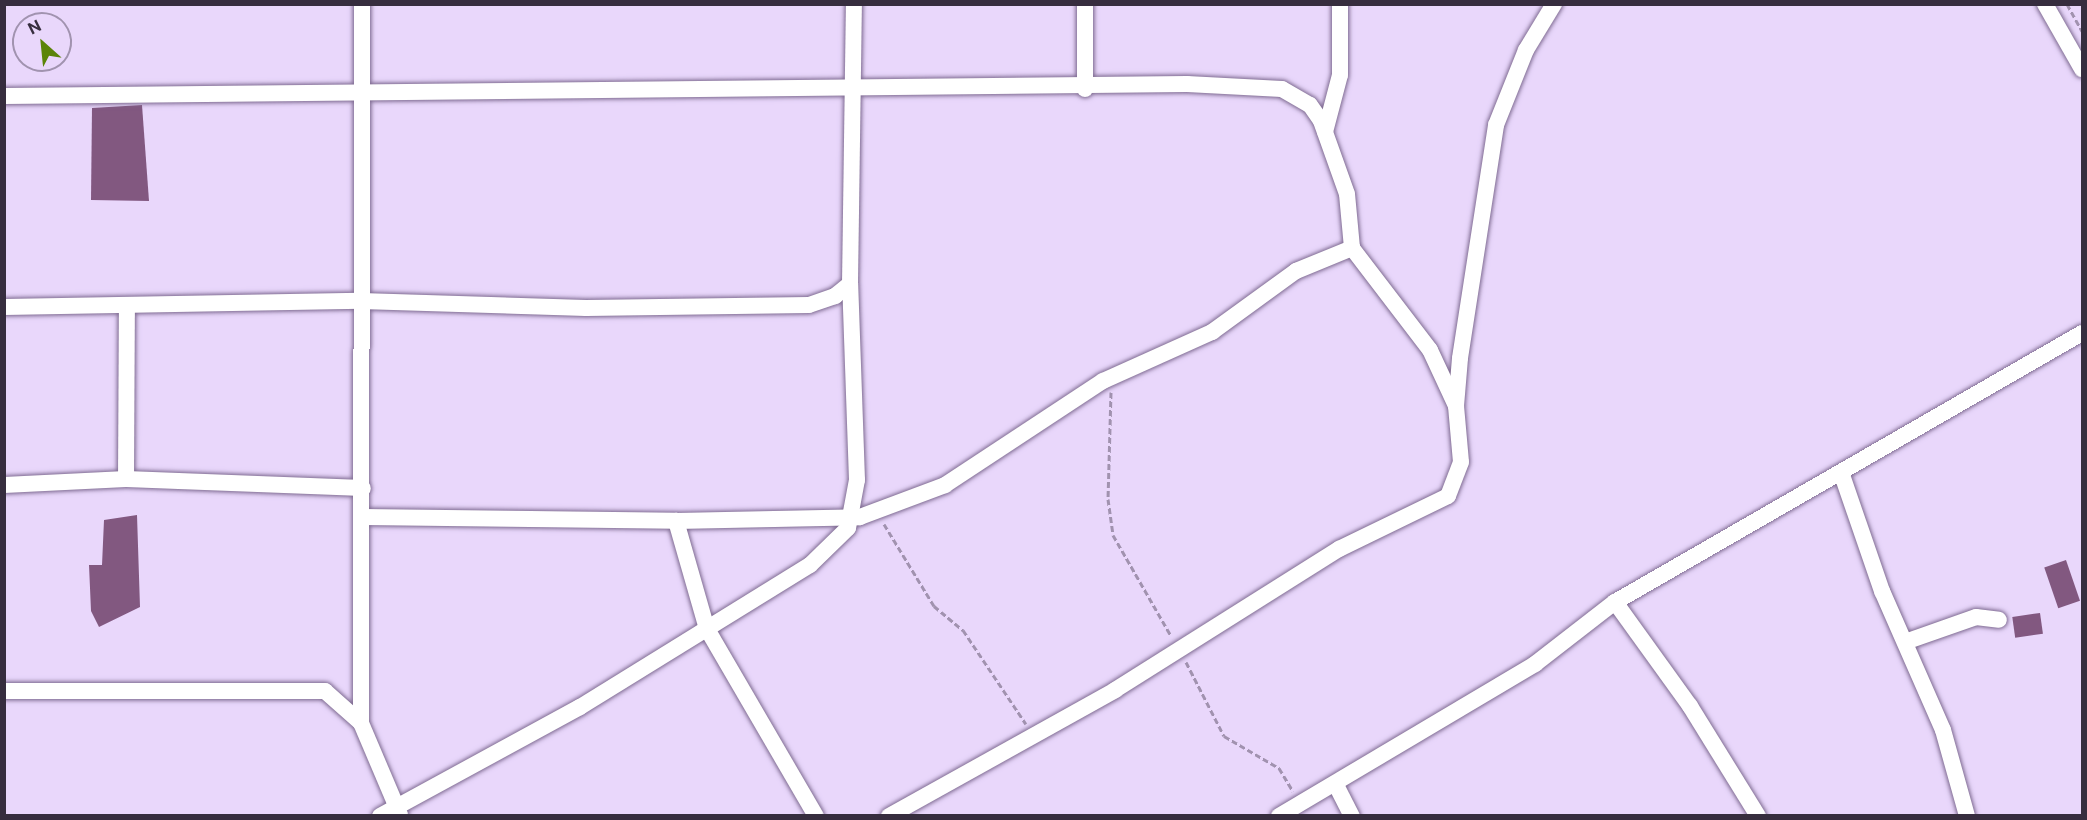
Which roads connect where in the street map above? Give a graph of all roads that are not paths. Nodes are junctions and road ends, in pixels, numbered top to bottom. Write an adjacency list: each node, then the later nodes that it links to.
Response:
1 (362, 4): 10 (street)
2 (854, 4): 8 (street)
3 (1085, 4): 9 (street)
4 (1340, 4): 12 (street)
5 (1554, 4): 19 (street)
6 (2046, 4): 7 (street)
7 (2082, 69)
8 (853, 86): 9 (street); 10 (street); 14 (street)
9 (1085, 89): 12 (street)
10 (363, 94): 11 (street); 15 (street)
11 (4, 96)
12 (1325, 132): 13 (street)
13 (1352, 248): 19 (street); 25 (street)
14 (849, 284): 15 (street); 25 (street)
15 (361, 301): 16 (street); 23 (street)
16 (127, 305): 17 (street); 21 (street)
17 (4, 307)
18 (2082, 333): 20 (street)
19 (1456, 406): 37 (street)
20 (1842, 475): 27 (street); 30 (street)
21 (126, 479): 22 (street); 23 (street)
22 (4, 485)
23 (363, 488): 24 (street)
24 (363, 517): 26 (street); 32 (street)
25 (852, 519): 26 (street); 29 (street)
26 (676, 521): 29 (street)
27 (1615, 602): 33 (street); 40 (street)
28 (1999, 620): 30 (street)
29 (707, 629): 34 (street); 36 (street)
30 (1905, 642): 41 (street)
31 (4, 691): 32 (street)
32 (362, 723): 34 (street)
33 (1336, 785): 38 (street); 39 (street)
34 (398, 811): 35 (street)
35 (380, 816)
36 (816, 816)
37 (889, 816)
38 (1279, 816)
39 (1352, 816)
40 (1758, 816)
41 (1967, 816)

